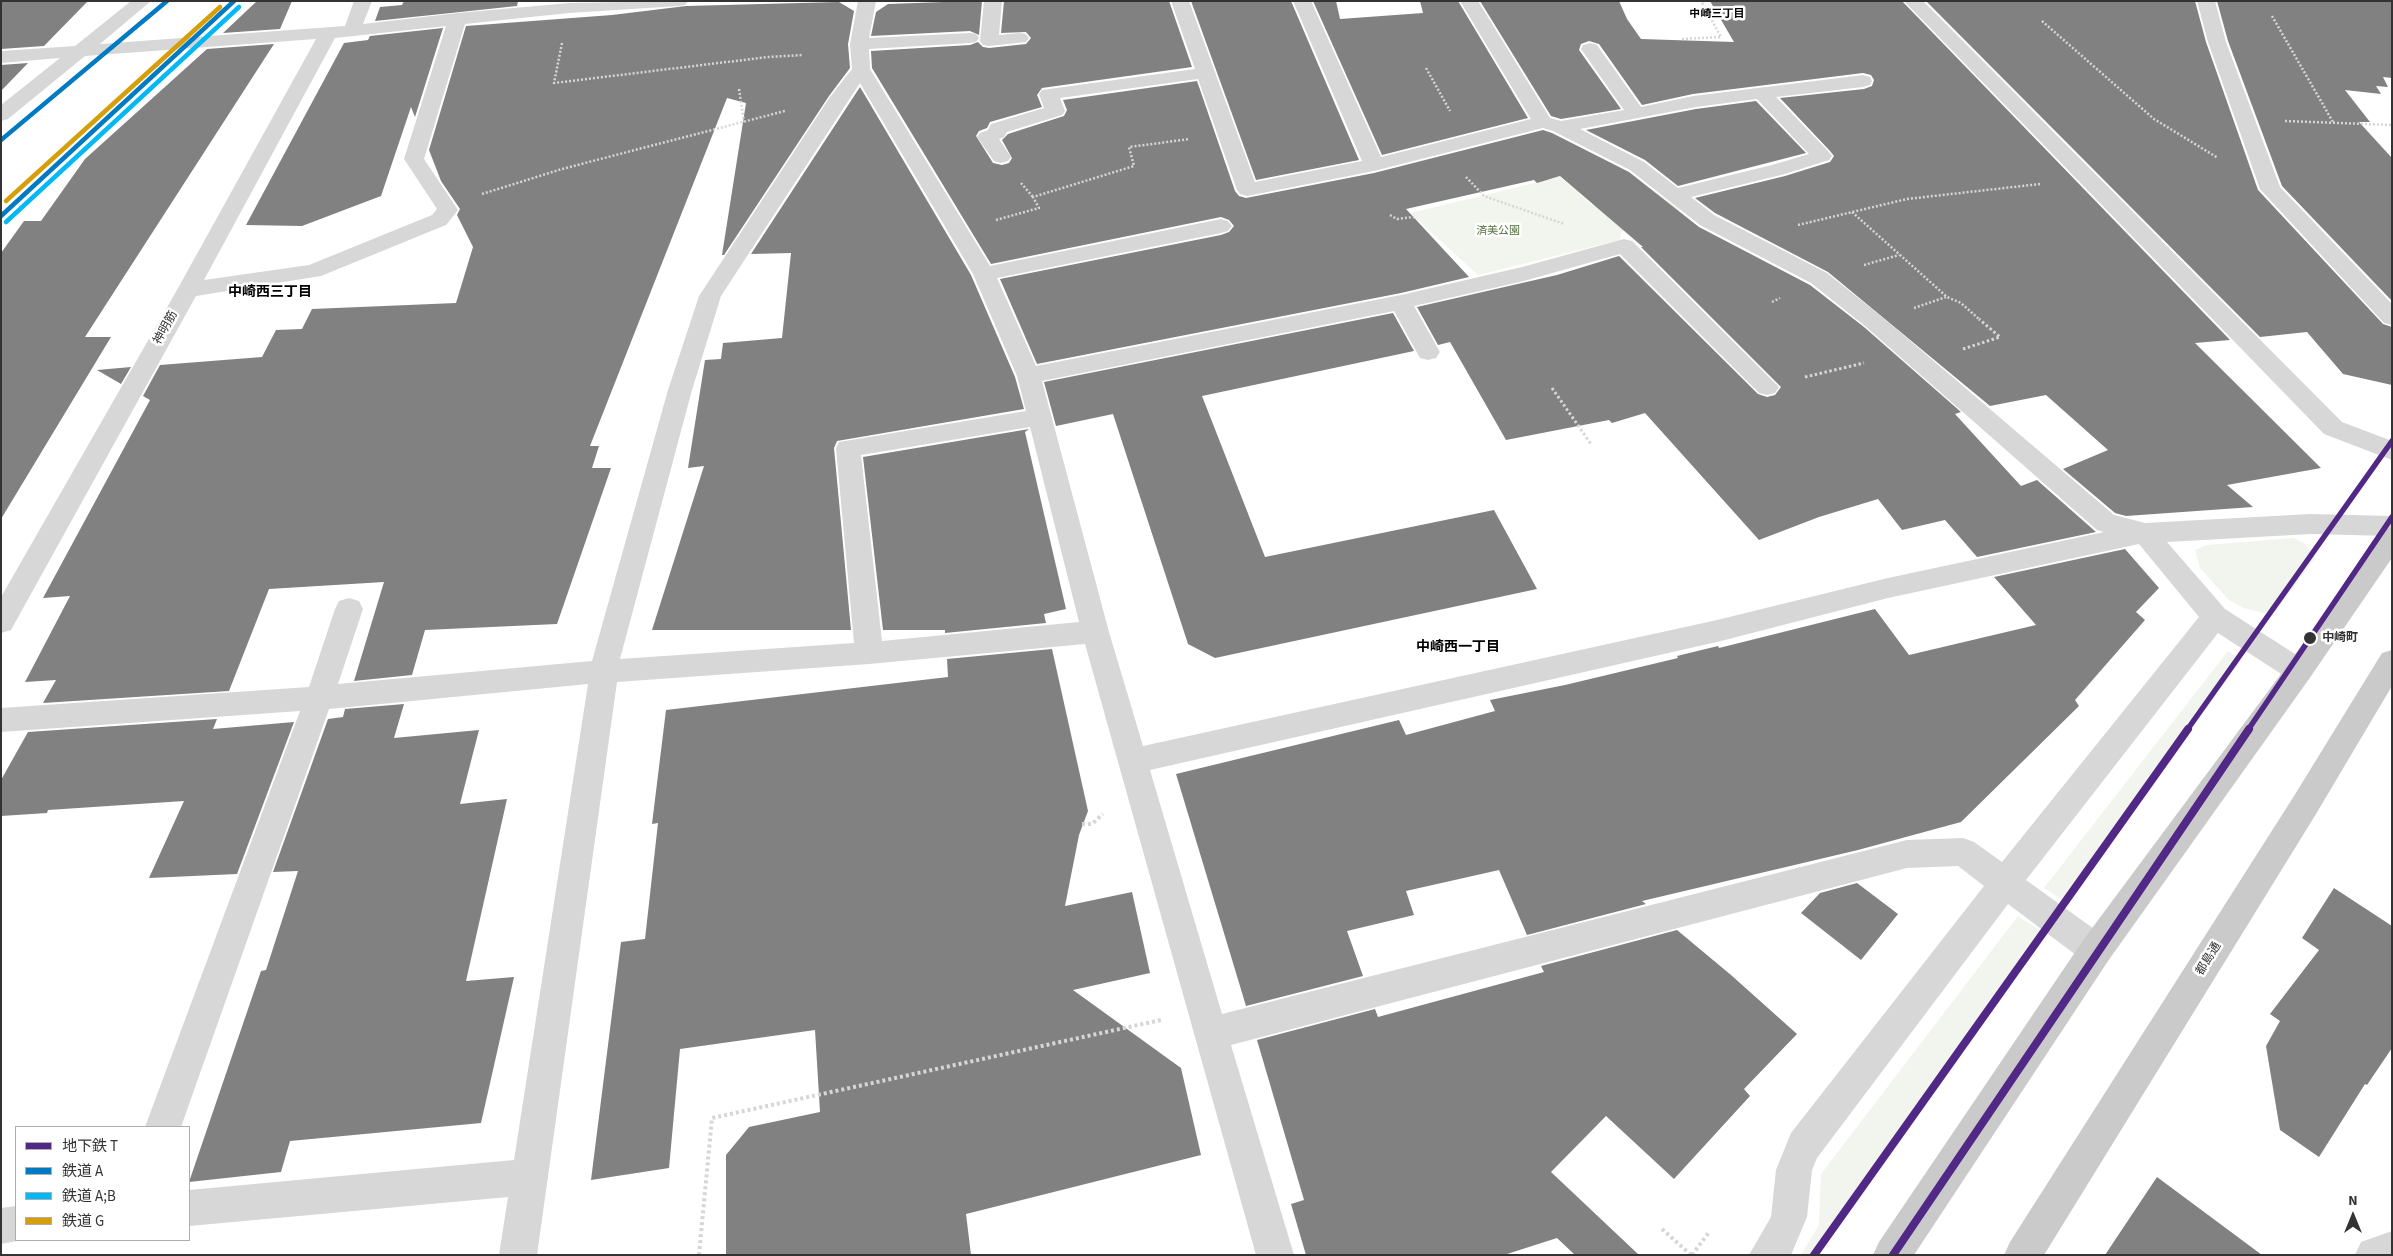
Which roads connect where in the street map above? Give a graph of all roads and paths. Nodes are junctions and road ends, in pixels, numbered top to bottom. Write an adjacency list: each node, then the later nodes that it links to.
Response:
1 (142, 1): 23 (street)
2 (363, 1): 16 (street)
3 (679, 1): 12 (street)
4 (867, 1): 21 (street)
5 (993, 1): 19 (street)
6 (1180, 1): 28 (street)
7 (1302, 1): 43 (street)
8 (1469, 1): 38 (street)
9 (1701, 1): 20 (path)
10 (1913, 1): 44 (street)
11 (2206, 1): 35 (street)
12 (569, 8): 14 (street); 24 (path)
13 (2272, 16): 37 (path)
14 (458, 18): 16 (street); 48 (street)
15 (2042, 20): 45 (path)
16 (352, 31): 17 (street)
17 (328, 32): 23 (street); 57 (street, 神明筋)
18 (970, 38): 21 (street)
19 (1020, 38)
20 (1682, 39)
21 (859, 44): 26 (street)
22 (1590, 49): 33 (street)
23 (80, 52): 25 (street); 34 (street)
24 (803, 55)
25 (1, 57)
26 (861, 68): 32 (street); 54 (street)
27 (1426, 68): 41 (path)
28 (1204, 73): 40 (street); 42 (street)
29 (1863, 80): 31 (street)
30 (739, 89): 36 (path)
31 (1762, 93): 33 (street); 46 (street)
32 (840, 97): 36 (path); 77 (street)
33 (1636, 114): 38 (street)
34 (1, 115)
35 (2246, 119): 37 (path); 45 (street)
36 (744, 122): 48 (path)
37 (2333, 122): 39 (path)
38 (1552, 125): 41 (street); 46 (street)
39 (2392, 125)
40 (1228, 134): 43 (street); 54 (path)
41 (1468, 142): 43 (street)
42 (1001, 157)
43 (1374, 165)
44 (2087, 178): 49 (path); 67 (street)
45 (2270, 189): 59 (street)
46 (1674, 195): 55 (street)
47 (1484, 196): 52 (path)
48 (448, 210): 57 (street)
49 (1852, 212): 55 (path); 61 (path)
50 (1390, 215): 51 (path)
51 (1414, 217)
52 (1573, 222)
53 (1221, 226): 56 (street)
54 (959, 231): 56 (street)
55 (1744, 238): 61 (street)
56 (984, 274): 62 (street)
57 (188, 290): 73 (street, 神明筋)
58 (1401, 302): 60 (street); 62 (street); 63 (street)
59 (2392, 318)
60 (1428, 352)
61 (1915, 357): 63 (path); 69 (street)
62 (1029, 376): 65 (street)
63 (1767, 387)
64 (1552, 388): 66 (path)
65 (1039, 417): 74 (street); 75 (street)
66 (1591, 444)
67 (2392, 451)
68 (2392, 526): 69 (street)
69 (2145, 533): 72 (street); 81 (street)
70 (2392, 537): 78 (main road)
71 (349, 609): 79 (street)
72 (2215, 617): 78 (street); 84 (street)
73 (1, 622)
74 (1095, 632): 75 (street); 81 (street)
75 (869, 652): 77 (street)
76 (2392, 661): 101 (main road, 都島通)
77 (606, 671): 79 (street); 88 (street)
78 (2299, 671): 85 (main road)
79 (319, 698): 80 (street); 87 (street)
80 (1, 720)
81 (1134, 761): 86 (street)
82 (1109, 810): 83 (path)
83 (1082, 824)
84 (2004, 884): 85 (street); 86 (street); 99 (street)
85 (2096, 950): 100 (main road)
86 (1208, 1022): 96 (path); 97 (street)
87 (164, 1126)
88 (528, 1177): 89 (street); 95 (street)
89 (190, 1208)
90 (15, 1224): 91 (street)
91 (1, 1226)
92 (1662, 1229): 98 (path)
93 (1710, 1231): 98 (path)
94 (2392, 1250): 102 (street)
95 (518, 1255)
96 (699, 1255)
97 (1275, 1255)
98 (1691, 1255)
99 (1768, 1255)
100 (1892, 1255)
101 (2023, 1255)
102 (2374, 1255)

